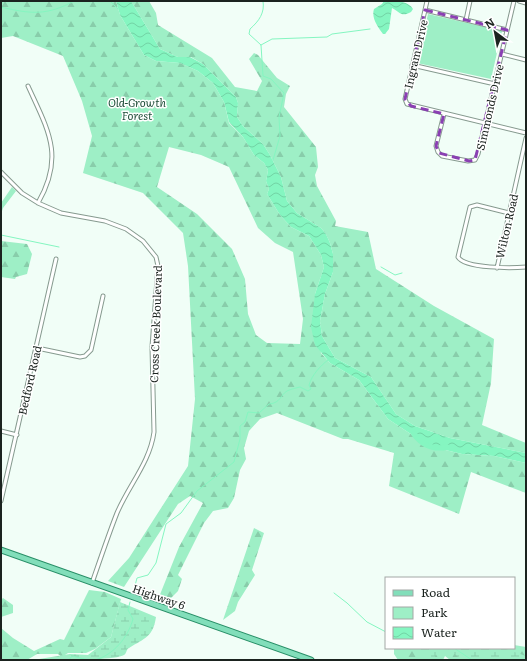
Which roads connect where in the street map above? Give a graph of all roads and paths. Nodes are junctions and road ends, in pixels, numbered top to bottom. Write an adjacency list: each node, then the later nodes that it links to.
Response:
1 (427, 1): 6 (street, Ingram Drive)
2 (470, 1): 7 (street)
3 (514, 1): 8 (street, Simmonds Drive)
4 (519, 1): 5 (street)
5 (526, 2)
6 (425, 10): 7 (street); 11 (street, Ingram Drive)
7 (466, 20): 8 (street)
8 (507, 30): 9 (street, Simmonds Drive)
9 (502, 54): 10 (street); 12 (street, Simmonds Drive)
10 (526, 60)
11 (412, 65): 12 (street); 14 (street, Ingram Drive)
12 (495, 84): 15 (street, Simmonds Drive)
13 (28, 86): 19 (street)
14 (444, 114): 15 (street, Ingram Drive); 15 (street, Simmonds Drive)
15 (485, 124): 16 (street, Ingram Drive)
16 (526, 133)
17 (526, 138): 20 (street, Wilton Road)
18 (1, 172): 19 (street, Cross Creek Boulevard)
19 (38, 203): 30 (street, Cross Creek Boulevard)
20 (509, 213): 23 (street, Wilton Road); 23 (street)
21 (56, 260): 25 (street, Bedford Road)
22 (526, 267): 23 (street)
23 (496, 268)
24 (103, 296): 25 (street)
25 (37, 348): 27 (street, Bedford Road)
26 (1, 432): 27 (street)
27 (17, 435): 28 (street, Bedford Road)
28 (1, 501)
29 (1, 550): 30 (main road, Highway 6)
30 (92, 583): 31 (main road, Highway 6)
31 (311, 660)

